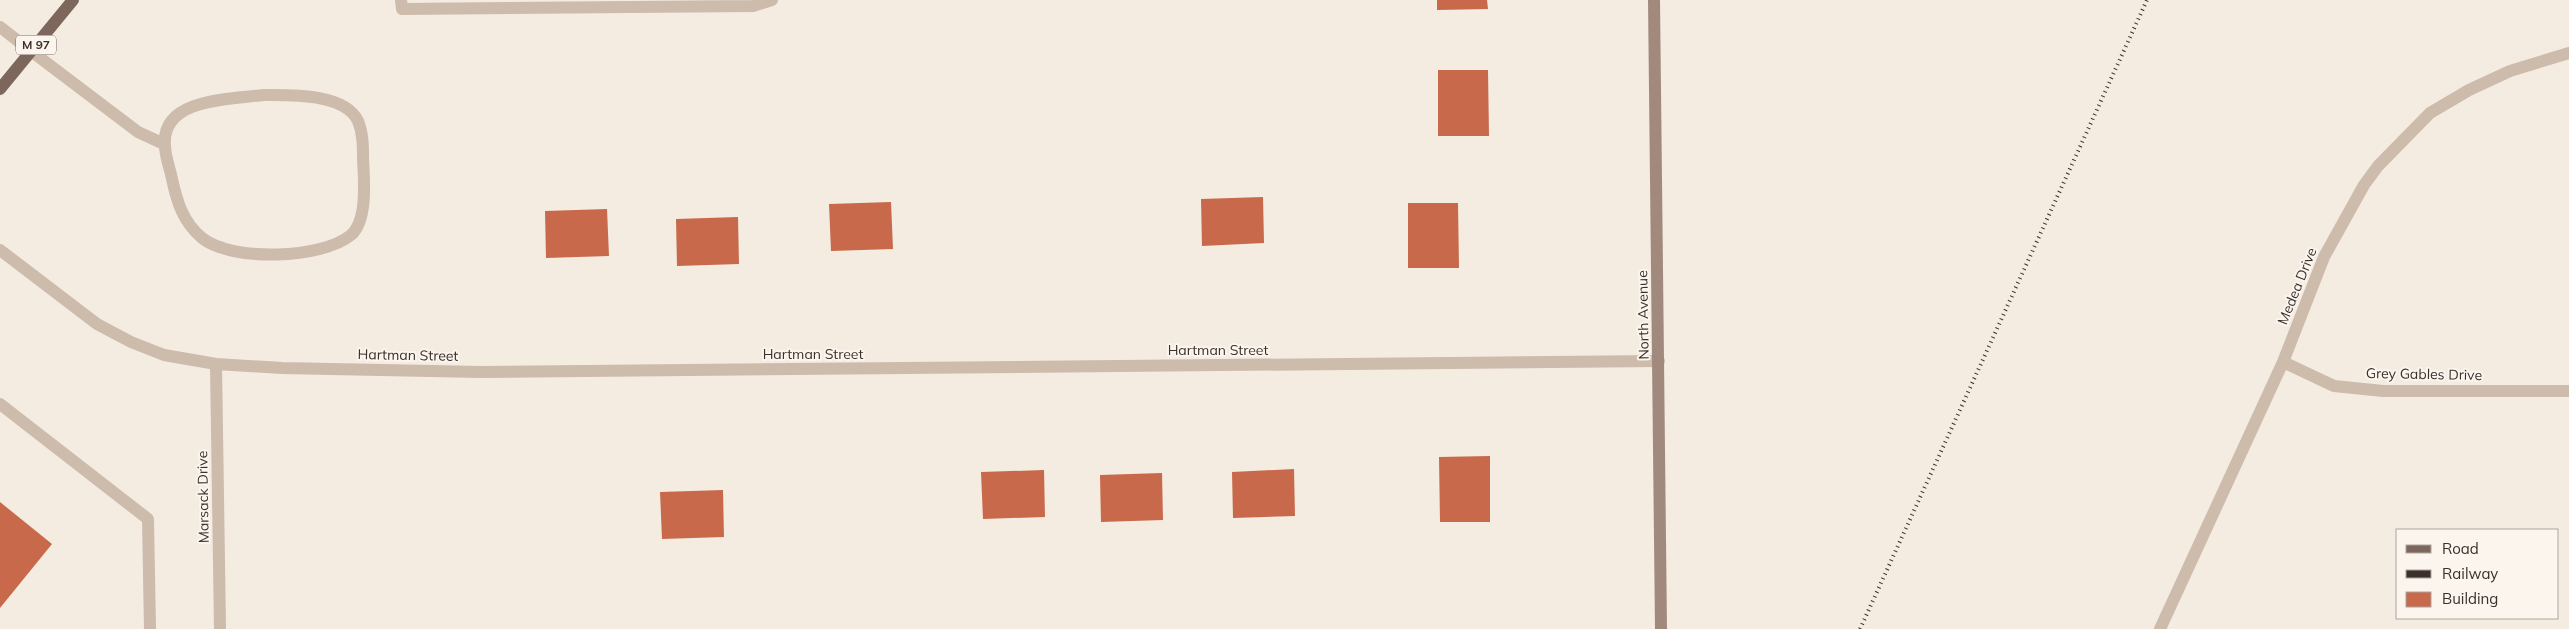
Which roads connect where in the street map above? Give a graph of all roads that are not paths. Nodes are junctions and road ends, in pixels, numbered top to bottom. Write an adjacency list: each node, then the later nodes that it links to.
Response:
1 (73, 0): 6 (main road, M 97)
2 (401, 0): 3 (street)
3 (772, 0)
4 (1654, 0): 11 (main road, North Avenue)
5 (0, 27): 6 (street)
6 (31, 51): 8 (main road, M 97); 9 (street)
7 (2569, 53): 12 (street, Medea Drive)
8 (0, 89)
9 (164, 144): 9 (street)
10 (0, 250): 13 (street, Hartman Street)
11 (1659, 362): 13 (street, Hartman Street); 18 (main road, North Avenue)
12 (2283, 362): 14 (street, Grey Gables Drive); 19 (street, Medea Drive)
13 (216, 364): 17 (street, Marsack Drive)
14 (2569, 391)
15 (0, 404): 16 (street)
16 (150, 629)
17 (220, 629)
18 (1661, 629)
19 (2160, 629)

